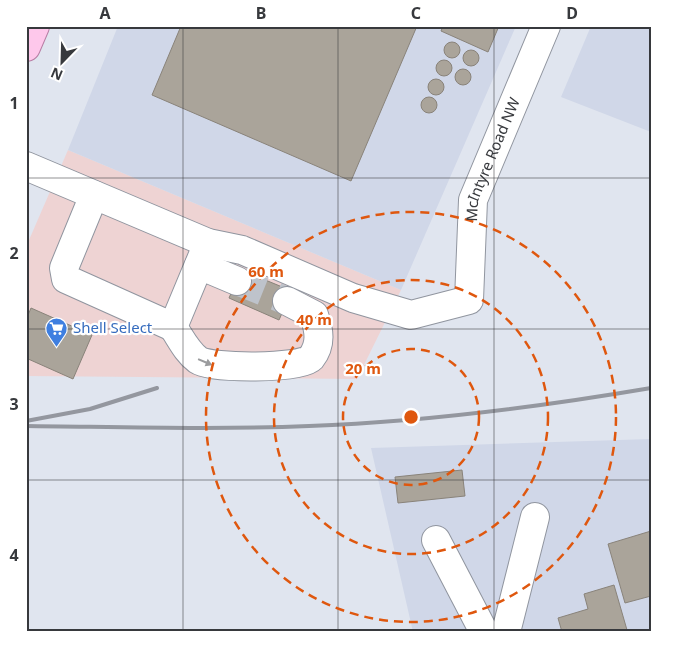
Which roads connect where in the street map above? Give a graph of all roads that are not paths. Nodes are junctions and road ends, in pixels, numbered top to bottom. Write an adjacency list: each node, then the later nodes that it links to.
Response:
1 (35, 26): 3 (main road)
2 (546, 26): 7 (street, McIntyre Road NW)
3 (26, 47)
4 (26, 166): 5 (street)
5 (94, 195): 6 (street); 9 (street)
6 (204, 254): 7 (street); 8 (street); 9 (street)
7 (312, 280): 9 (street, one-way to 7)
8 (237, 281)
9 (173, 327)
10 (535, 517): 13 (street)
11 (436, 540): 12 (street)
12 (484, 632)
13 (506, 632)

